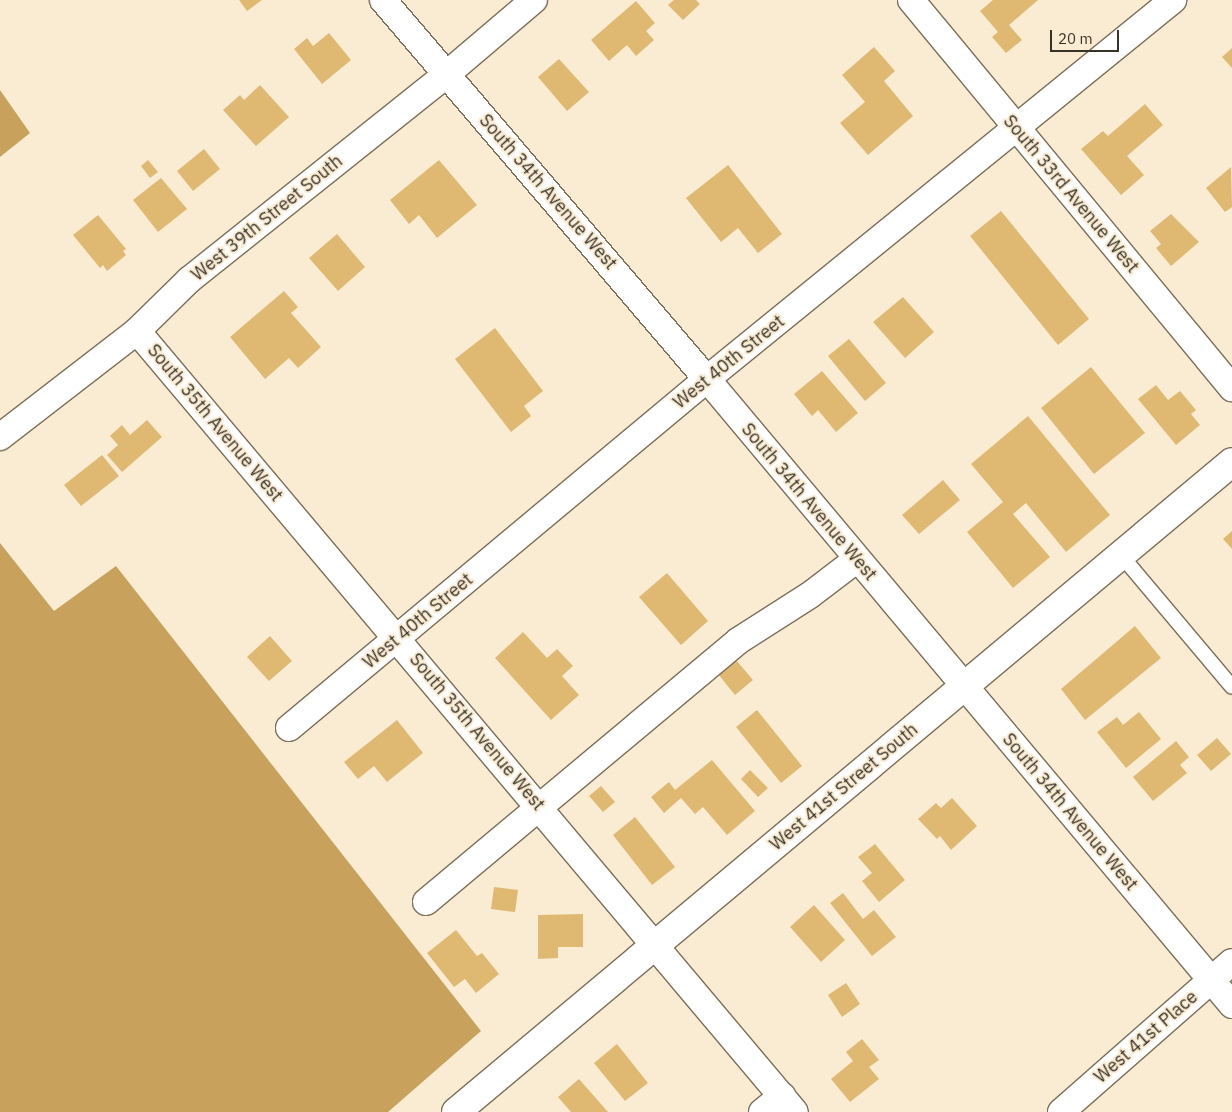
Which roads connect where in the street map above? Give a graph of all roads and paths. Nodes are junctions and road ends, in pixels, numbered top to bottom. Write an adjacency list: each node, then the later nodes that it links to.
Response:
1 (383, 0): 5 (street, South 34th Avenue West)
2 (911, 0): 6 (street, South 33rd Avenue West)
3 (1173, 0): 6 (street, West 40th Street)
4 (532, 1): 5 (street, West 39th Street South)
5 (447, 74): 7 (street, West 39th Street South); 8 (street, South 34th Avenue West)
6 (1017, 129): 8 (street, West 40th Street); 9 (street, South 33rd Avenue West)
7 (137, 331): 10 (street, West 39th Street South); 14 (street, South 35th Avenue West)
8 (708, 379): 13 (street, South 34th Avenue West); 14 (street, West 40th Street)
9 (1232, 388)
10 (0, 437)
11 (1232, 462): 12 (main road, West 41st Street South)
12 (1121, 555): 15 (main road, West 41st Street South); 16 (lane)
13 (856, 560): 15 (street, South 34th Avenue West); 18 (street)
14 (398, 638): 17 (street, West 40th Street); 18 (street, South 35th Avenue West)
15 (964, 685): 20 (main road, West 41st Street South); 22 (street, South 34th Avenue West)
16 (1232, 686)
17 (289, 728)
18 (540, 807): 19 (street); 20 (street, South 35th Avenue West)
19 (426, 902)
20 (655, 945): 24 (street, South 35th Avenue West); 25 (main road, West 41st Street South)
21 (1232, 962): 22 (street, West 41st Place)
22 (1210, 980): 23 (street, South 34th Avenue West); 27 (street, West 41st Place)
23 (1232, 1006)
24 (789, 1104): 26 (street)
25 (456, 1112)
26 (762, 1112)
27 (1060, 1112)

